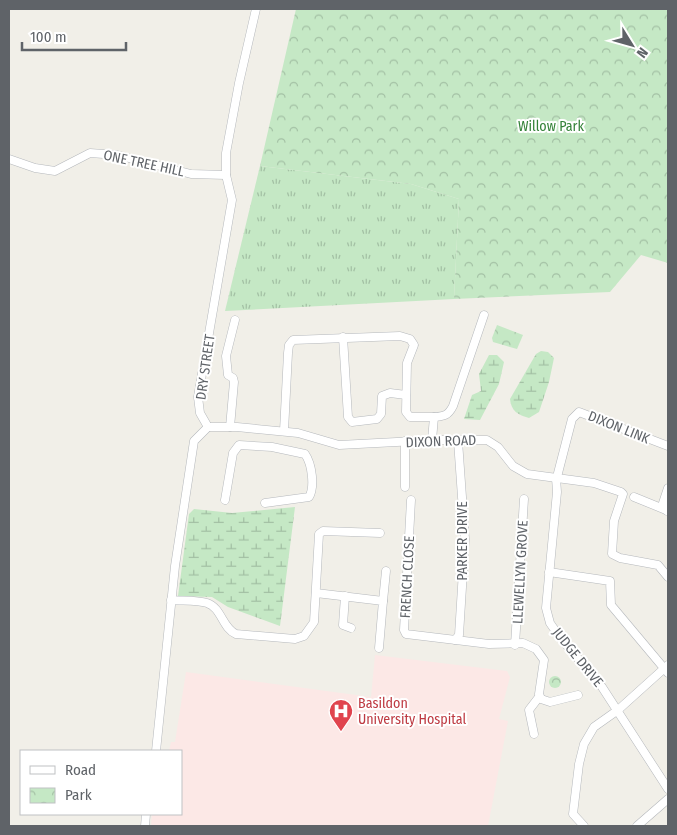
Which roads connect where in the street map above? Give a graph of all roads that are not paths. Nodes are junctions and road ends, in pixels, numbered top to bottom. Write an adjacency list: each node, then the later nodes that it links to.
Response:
1 (256, 9): 3 (street, DRY STREET)
2 (9, 159): 3 (street, ONE TREE HILL)
3 (226, 175): 10 (street, DRY STREET)
4 (484, 315): 8 (street)
5 (234, 320): 9 (street)
6 (343, 337): 7 (street); 7 (street); 12 (street)
7 (406, 395): 8 (street)
8 (434, 417): 13 (street)
9 (230, 427): 10 (street, DIXON ROAD); 11 (street, DIXON ROAD)
10 (208, 428): 33 (street)
11 (261, 429): 12 (street, DIXON ROAD); 16 (street)
12 (284, 431): 14 (street, DIXON ROAD)
13 (432, 440): 14 (street, DIXON ROAD); 15 (street, DIXON ROAD)
14 (405, 441): 19 (street)
15 (458, 441): 18 (street, DIXON ROAD); 36 (street, PARKER DRIVE)
16 (259, 445): 23 (street); 25 (street)
17 (668, 446): 18 (street, DIXON LINK)
18 (556, 477): 29 (street, JUDGE DRIVE); 30 (street, DIXON ROAD)
19 (405, 486)
20 (668, 488): 26 (street)
21 (634, 497): 26 (street)
22 (524, 499): 37 (street, LLEWELLYN GROVE)
23 (224, 500)
24 (411, 500): 36 (street, FRENCH CLOSE)
25 (265, 503)
26 (667, 511)
27 (380, 533): 31 (street)
28 (386, 571): 34 (street)
29 (549, 572): 39 (street); 42 (street, JUDGE DRIVE)
30 (668, 577)
31 (316, 593): 32 (street); 33 (street)
32 (345, 596): 34 (street); 35 (street)
33 (172, 600): 44 (street)
34 (384, 601): 38 (street)
35 (351, 628)
36 (455, 640): 37 (street, FRENCH CLOSE)
37 (515, 645): 41 (street, FRENCH CLOSE)
38 (379, 648)
39 (667, 669): 42 (street)
40 (578, 695): 41 (street)
41 (539, 696): 43 (street, FRENCH CLOSE)
42 (618, 710): 45 (street, JUDGE DRIVE); 47 (street)
43 (534, 734)
44 (156, 750)
45 (668, 789)
46 (668, 798): 48 (street)
47 (584, 826)
48 (637, 826)

